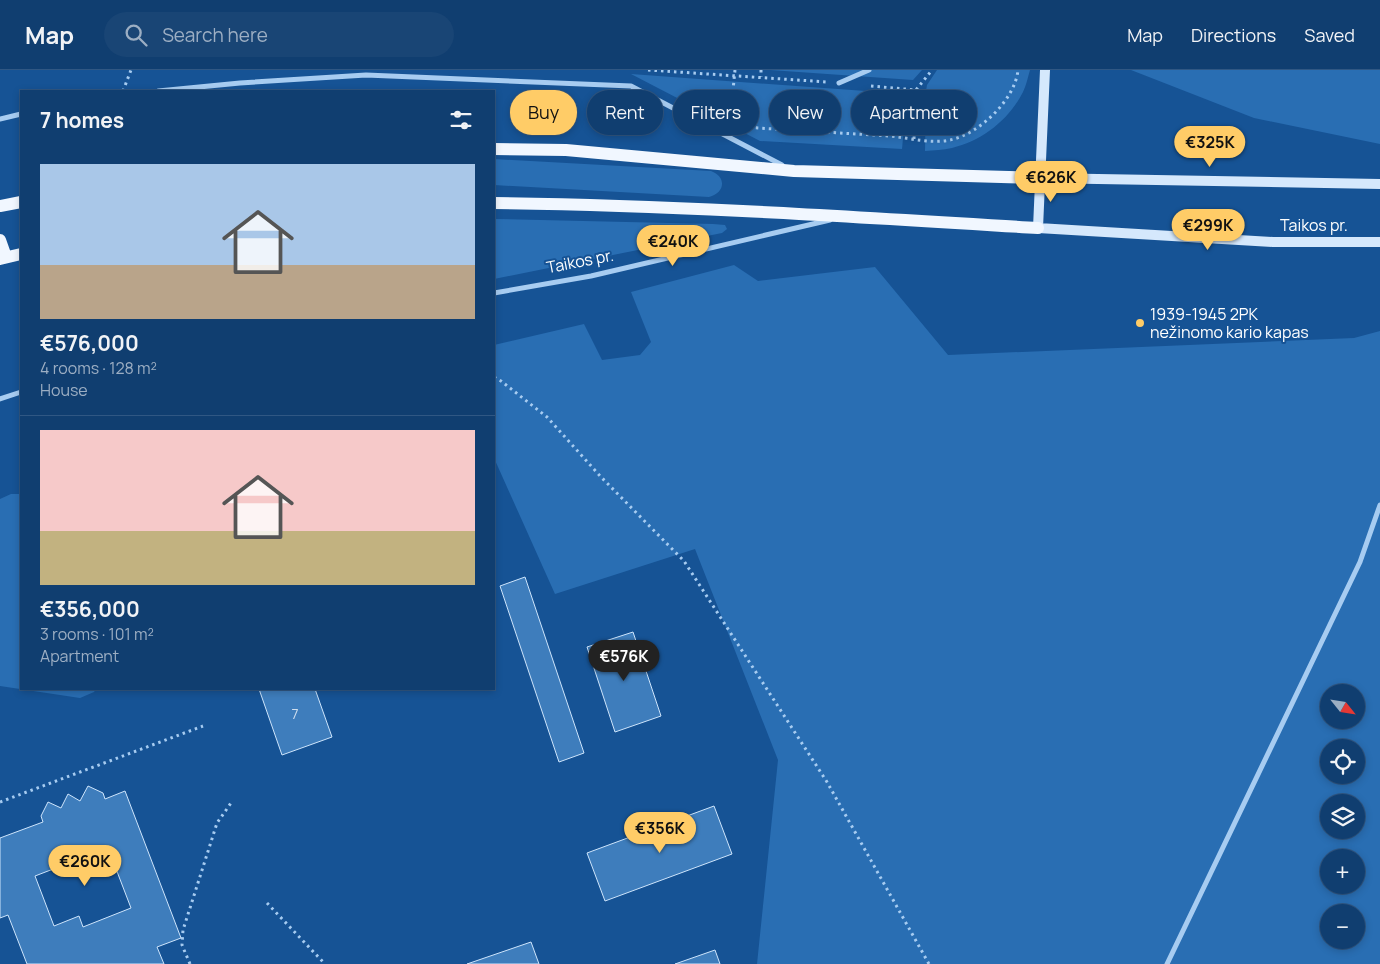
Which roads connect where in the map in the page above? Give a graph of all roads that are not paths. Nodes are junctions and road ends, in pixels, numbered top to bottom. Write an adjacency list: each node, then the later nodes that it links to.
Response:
1 (870, 70): 3 (street)
2 (1045, 70): 9 (main road)
3 (839, 83)
4 (168, 90): 8 (street)
5 (20, 114): 6 (street)
6 (0, 119)
7 (495, 149): 8 (main road)
8 (794, 171): 9 (main road)
9 (1040, 178): 10 (main road); 15 (main road)
10 (1380, 184)
11 (20, 202): 13 (main road)
12 (495, 203): 14 (main road, Taikos pr.)
13 (0, 206)
14 (847, 216): 15 (main road, Taikos pr.); 20 (street, Taikos pr.)
15 (1038, 228): 17 (main road, Taikos pr.)
16 (0, 240): 19 (main road)
17 (1380, 242)
18 (20, 254): 19 (main road)
19 (3, 258)
20 (495, 293)
21 (20, 392): 22 (street)
22 (0, 399)
23 (1380, 505): 24 (street)
24 (1167, 964)

